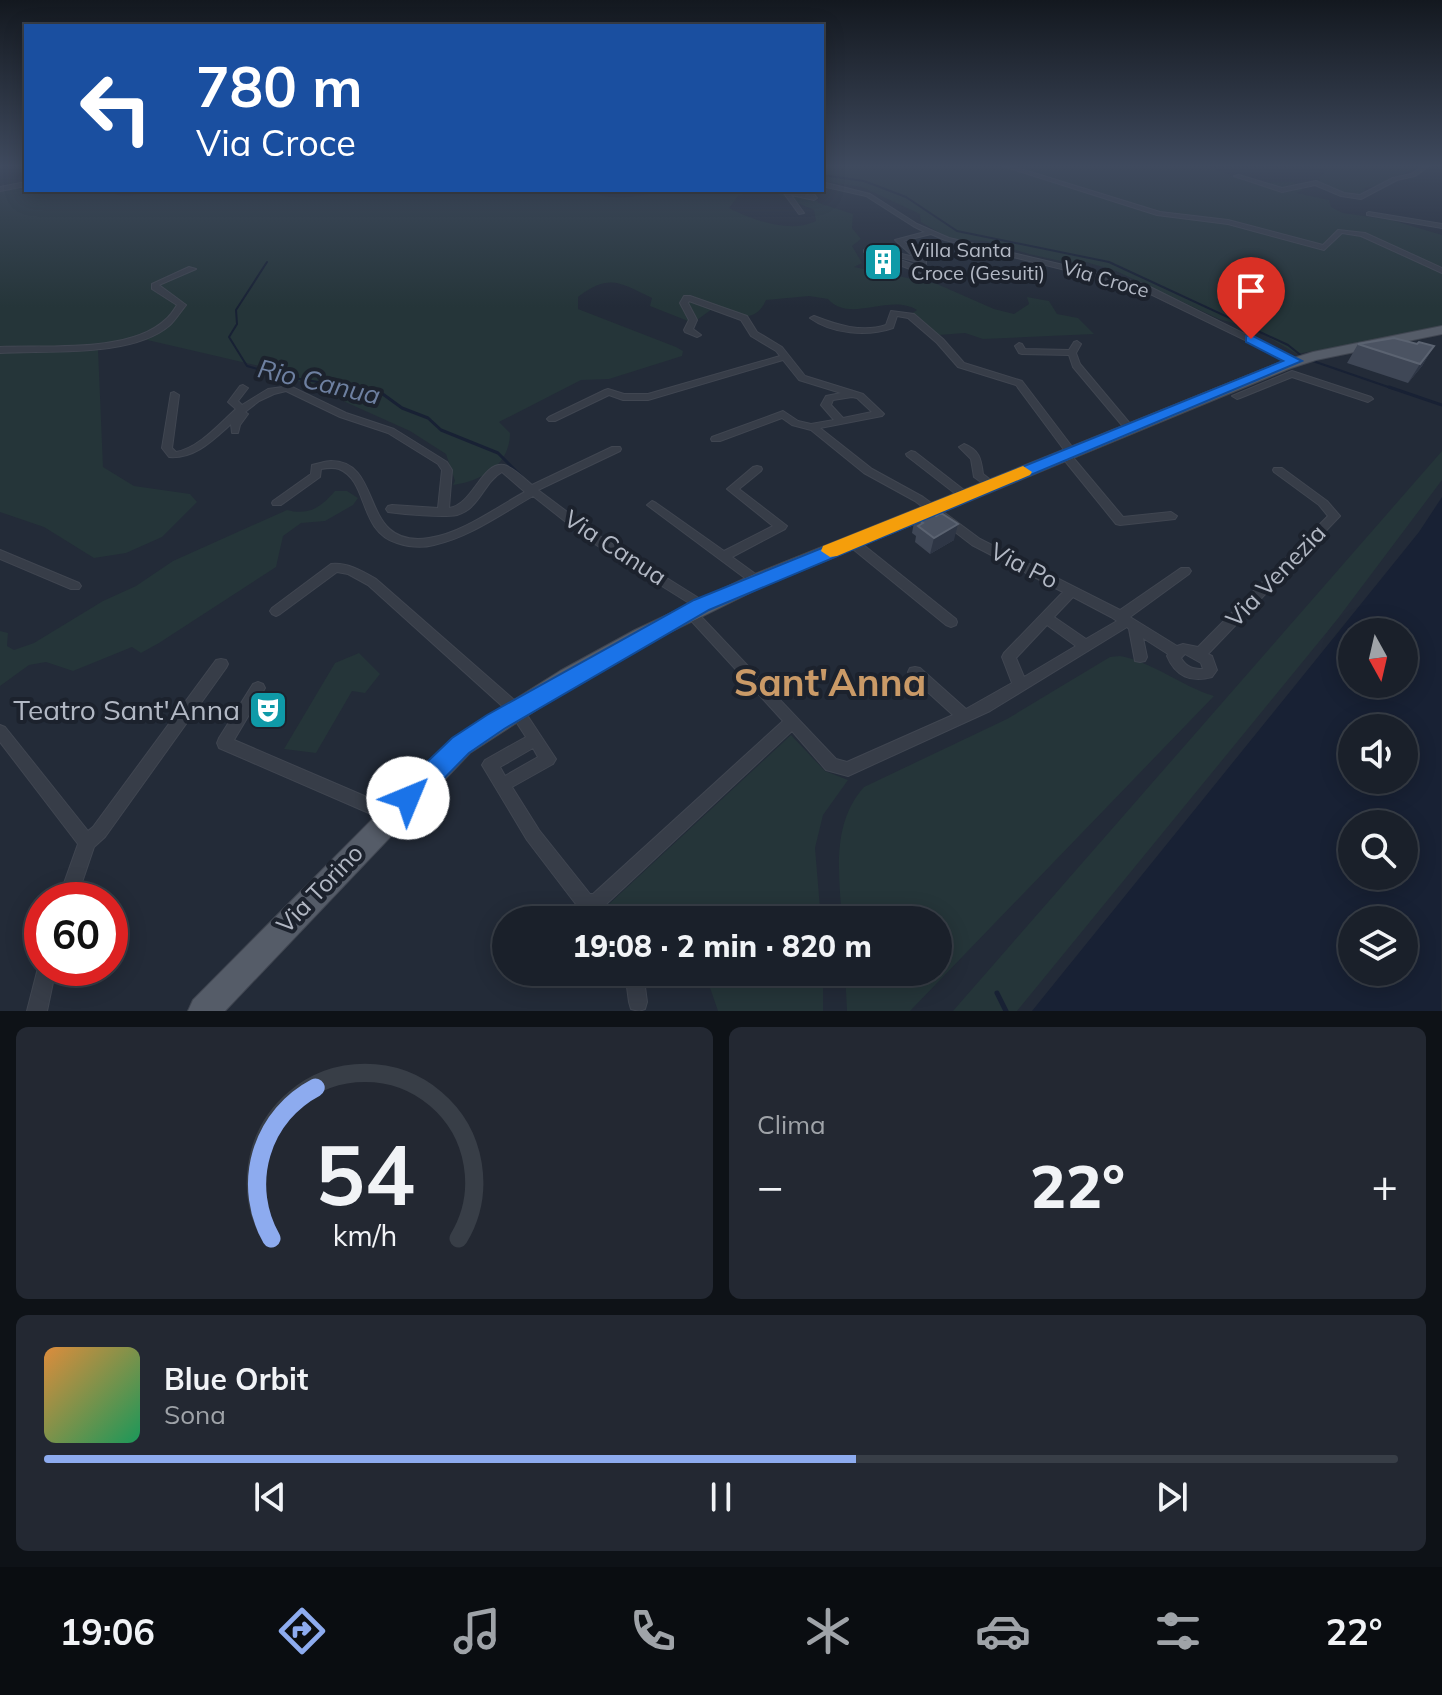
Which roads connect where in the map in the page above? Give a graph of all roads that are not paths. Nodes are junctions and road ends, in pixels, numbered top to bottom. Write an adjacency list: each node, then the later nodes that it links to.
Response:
1 (898, 213): 5 (street, Via Croce)
2 (1156, 213): 7 (street)
3 (1369, 214): 4 (street)
4 (1442, 226)
5 (930, 233): 8 (street); 15 (street, Via Croce)
6 (192, 269): 13 (street)
7 (1442, 271)
8 (932, 274)
9 (814, 318): 30 (street)
10 (1442, 330): 15 (main road, Via Torino)
11 (697, 335): 14 (street)
12 (1019, 346): 25 (street)
13 (0, 350)
14 (785, 357): 18 (street); 22 (street)
15 (1301, 359): 17 (main road, Via Torino)
16 (243, 388): 21 (street)
17 (1246, 388): 20 (street); 25 (main road, Via Torino)
18 (854, 394): 23 (street); 23 (street)
19 (174, 395): 21 (street)
20 (1368, 399)
21 (246, 406): 26 (street); 41 (street)
22 (552, 419)
23 (841, 421): 24 (street)
24 (810, 427): 27 (street); 40 (street, Via Po)
25 (1129, 428): 30 (main road, Via Torino)
26 (235, 431)
27 (716, 439)
28 (964, 447): 34 (street)
29 (616, 449): 35 (street, Via Canua)
30 (1068, 453): 34 (main road, Via Torino); 42 (street)
31 (911, 454): 36 (street)
32 (757, 469): 45 (street)
33 (1278, 470): 57 (street, Via Venezia)
34 (992, 485): 36 (main road, Via Torino)
35 (531, 491): 37 (street); 41 (street, Via Canua); 50 (street, Via Canua)
36 (965, 496): 40 (main road, Via Torino)
37 (277, 503)
38 (652, 505): 45 (street)
39 (392, 509): 41 (street)
40 (930, 510): 43 (main road, Via Torino); 49 (street, Via Po)
41 (443, 512)
42 (1171, 516)
43 (852, 542): 47 (main road, Via Torino); 53 (street)
44 (0, 554): 48 (street)
45 (725, 556): 47 (street)
46 (1185, 571): 54 (street)
47 (757, 581): 50 (main road, Via Torino)
48 (75, 586)
49 (1071, 591): 52 (street); 54 (street, Via Po)
50 (695, 608): 63 (main road, Via Torino); 65 (street, Via Canua)
51 (276, 611): 63 (street)
52 (1046, 618): 55 (street); 61 (street)
53 (951, 622)
54 (1127, 622): 55 (street); 56 (street, Via Po); 58 (street)
55 (1086, 646): 61 (street)
56 (1176, 652): 57 (street); 57 (street, Via Po)
57 (1200, 654)
58 (1140, 657)
59 (221, 664): 70 (street)
60 (915, 672): 64 (street)
61 (1020, 685): 64 (street)
62 (258, 688): 69 (street)
63 (516, 710): 67 (street); 69 (main road, Via Torino)
64 (964, 716): 65 (street)
65 (792, 721): 72 (street)
66 (0, 731): 70 (street)
67 (535, 739): 68 (street); 68 (street)
68 (502, 785): 72 (street)
69 (391, 815): 78 (main road, Via Torino)
70 (87, 842): 71 (street)
71 (73, 882)
72 (586, 902): 73 (street)
73 (589, 906)
74 (43, 986): 77 (street)
75 (636, 986): 76 (street)
76 (638, 1002)
77 (37, 1011)
78 (204, 1011)

